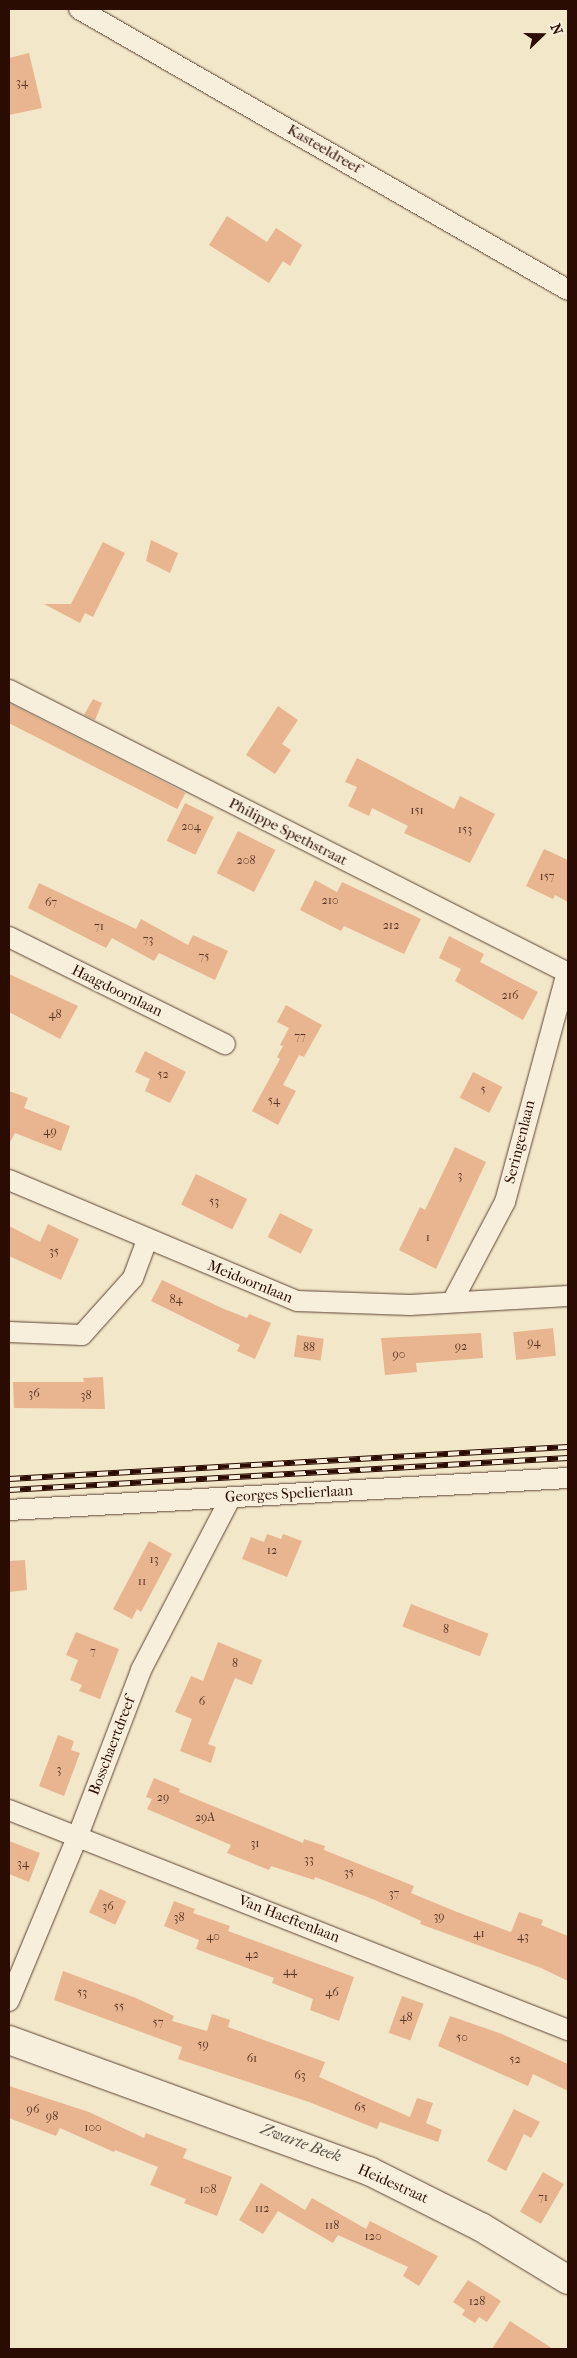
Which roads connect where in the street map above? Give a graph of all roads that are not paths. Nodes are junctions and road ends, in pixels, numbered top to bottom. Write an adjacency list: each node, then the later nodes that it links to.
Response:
1 (79, 9): 2 (street, Kasteeldreef)
2 (568, 290)
3 (9, 690): 5 (street, Philippe Spethstraat)
4 (9, 937): 6 (street, Haagdoornlaan)
5 (568, 973): 10 (street, Seringenlaan)
6 (225, 1044)
7 (9, 1180): 8 (street, Meidoornlaan)
8 (147, 1240): 10 (street, Meidoornlaan); 11 (street)
9 (568, 1296): 10 (street, Meidoornlaan)
10 (452, 1302)
11 (9, 1332)
12 (568, 1478): 13 (street, Georges Spelierlaan)
13 (231, 1497): 14 (street, Georges Spelierlaan); 16 (street, Bosschaertdreef)
14 (9, 1510)
15 (9, 1810): 16 (street, Van Haeftenlaan)
16 (77, 1838): 17 (street, Bosschaertdreef); 18 (street, Van Haeftenlaan)
17 (9, 2001)
18 (568, 2030)
19 (9, 2040): 20 (street, Heidestraat)
20 (568, 2280)

